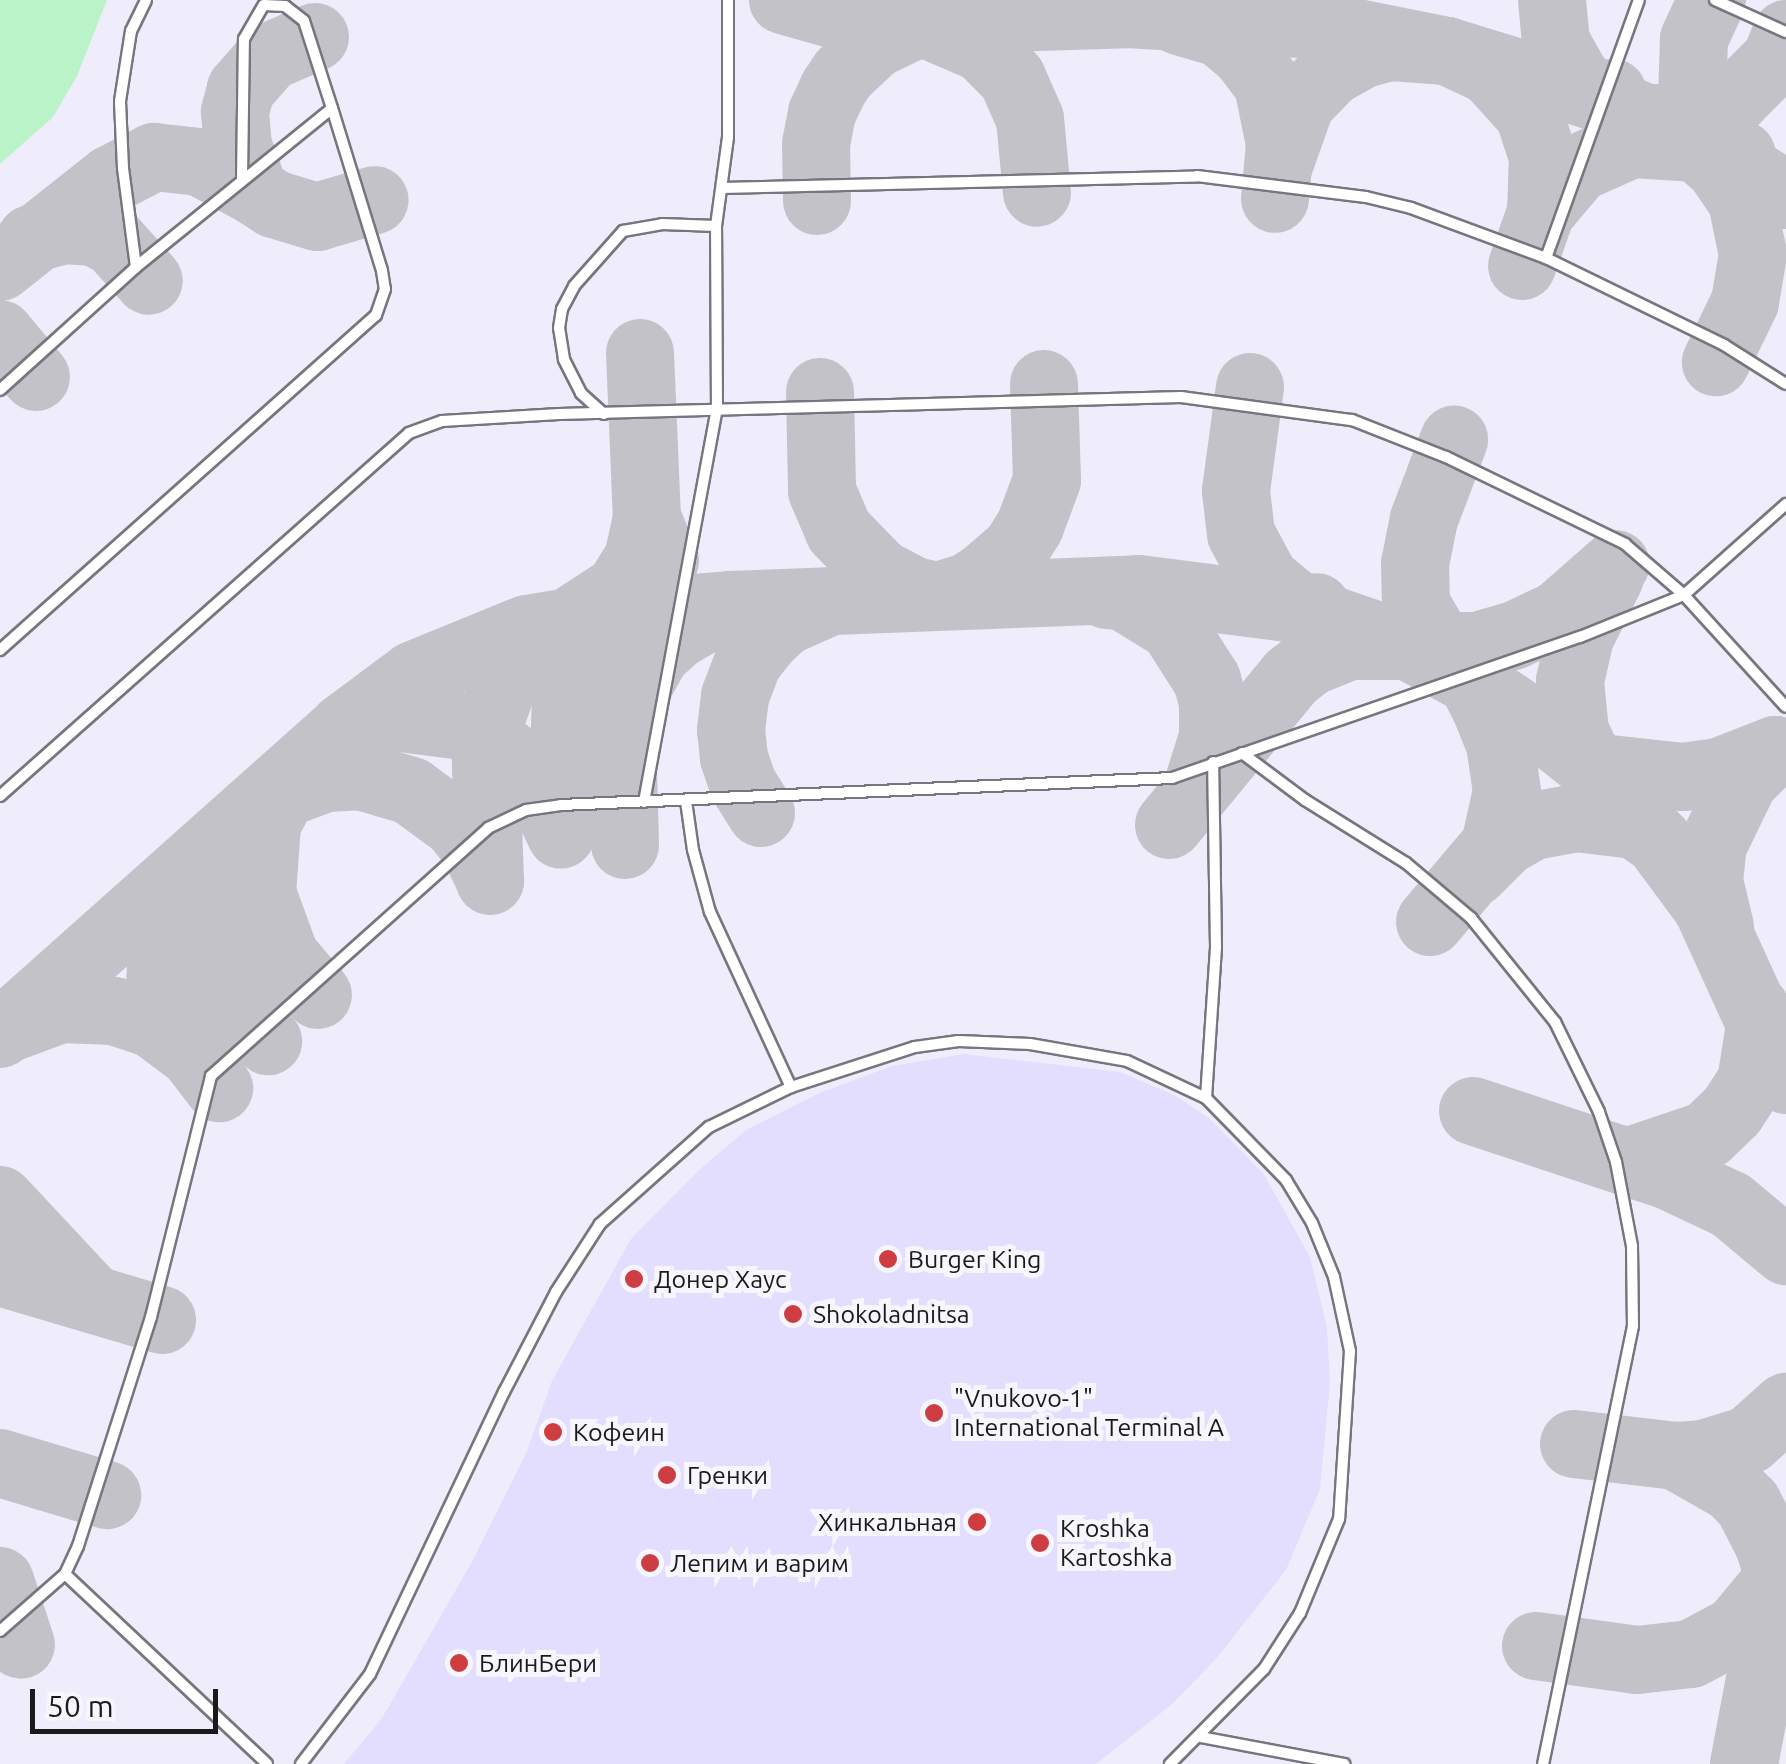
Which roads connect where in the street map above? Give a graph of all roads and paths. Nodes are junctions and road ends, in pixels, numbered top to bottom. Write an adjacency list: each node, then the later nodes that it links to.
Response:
1 (146, 0): 11 (lane)
2 (728, 0): 8 (lane)
3 (1639, 0): 10 (lane)
4 (1716, 0): 5 (lane)
5 (1786, 32)
6 (332, 108): 7 (lane); 7 (lane); 18 (lane)
7 (242, 178): 11 (lane)
8 (722, 188): 9 (lane); 10 (lane)
9 (716, 226): 14 (lane); 15 (lane)
10 (1546, 258): 12 (lane)
11 (136, 267): 13 (lane)
12 (1786, 384)
13 (0, 390)
14 (717, 410): 15 (lane); 17 (lane); 24 (lane)
15 (604, 414): 22 (lane)
16 (1786, 504): 17 (lane)
17 (1684, 595): 19 (lane); 20 (lane)
18 (0, 650)
19 (1786, 707)
20 (1242, 753): 21 (lane); 34 (lane)
21 (1213, 762): 23 (lane); 26 (lane)
22 (0, 796)
23 (686, 801): 24 (lane); 25 (lane)
24 (644, 802): 27 (lane)
25 (791, 1086): 26 (lane); 31 (lane)
26 (1206, 1098): 29 (lane)
27 (65, 1574): 28 (lane); 30 (lane)
28 (0, 1631)
29 (1201, 1737): 32 (lane); 33 (lane)
30 (268, 1764)
31 (302, 1764)
32 (1170, 1764)
33 (1344, 1764)
34 (1543, 1764)

